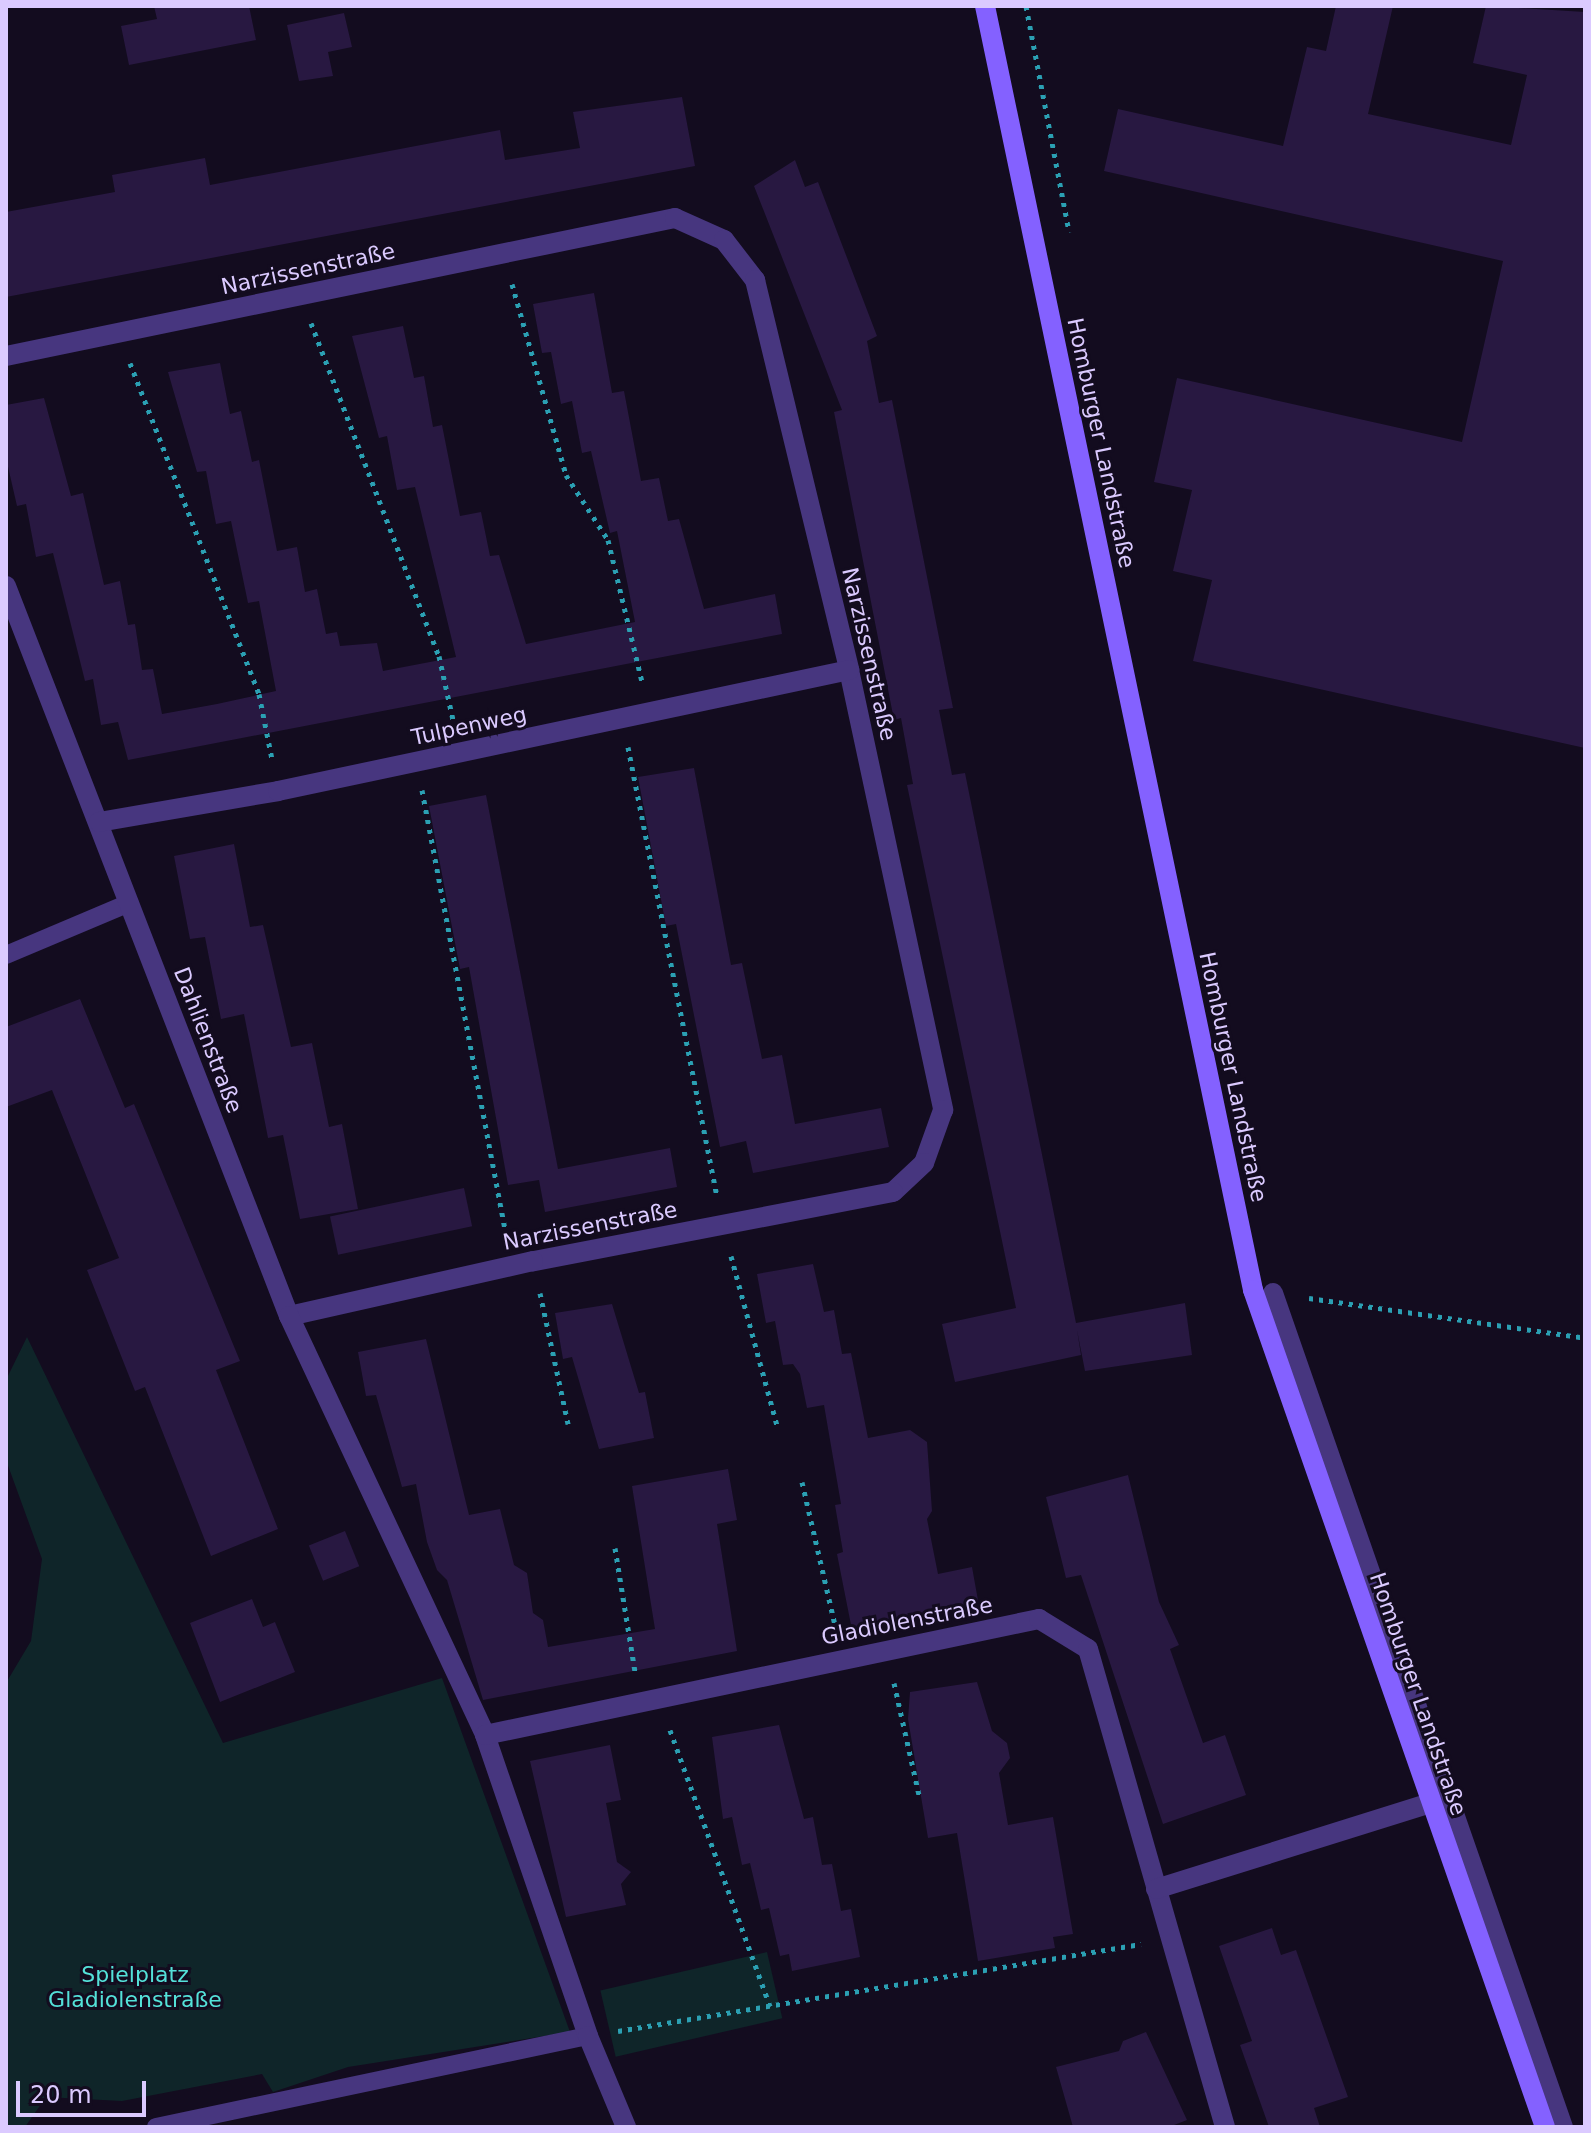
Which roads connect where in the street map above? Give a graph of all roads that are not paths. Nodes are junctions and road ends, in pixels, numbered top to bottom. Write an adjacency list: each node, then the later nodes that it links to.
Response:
1 (985, 6): 11 (street, Homburger Landstraße)
2 (6, 356): 4 (street, Narzissenstraße)
3 (6, 586): 5 (street, Dahlienstraße)
4 (849, 670): 5 (street, Tulpenweg); 9 (street, Narzissenstraße)
5 (99, 822): 6 (street, Dahlienstraße)
6 (129, 903): 7 (lane); 9 (street, Dahlienstraße)
7 (6, 955)
8 (1273, 1293): 18 (street)
9 (289, 1316): 10 (street, Dahlienstraße)
10 (485, 1735): 12 (street, Gladiolenstraße); 13 (street)
11 (1431, 1803): 12 (street); 17 (street, Homburger Landstraße)
12 (1156, 1889): 16 (street, Gladiolenstraße)
13 (588, 2036): 14 (lane); 15 (street)
14 (156, 2127)
15 (626, 2127)
16 (1225, 2127)
17 (1545, 2127)
18 (1563, 2127)

